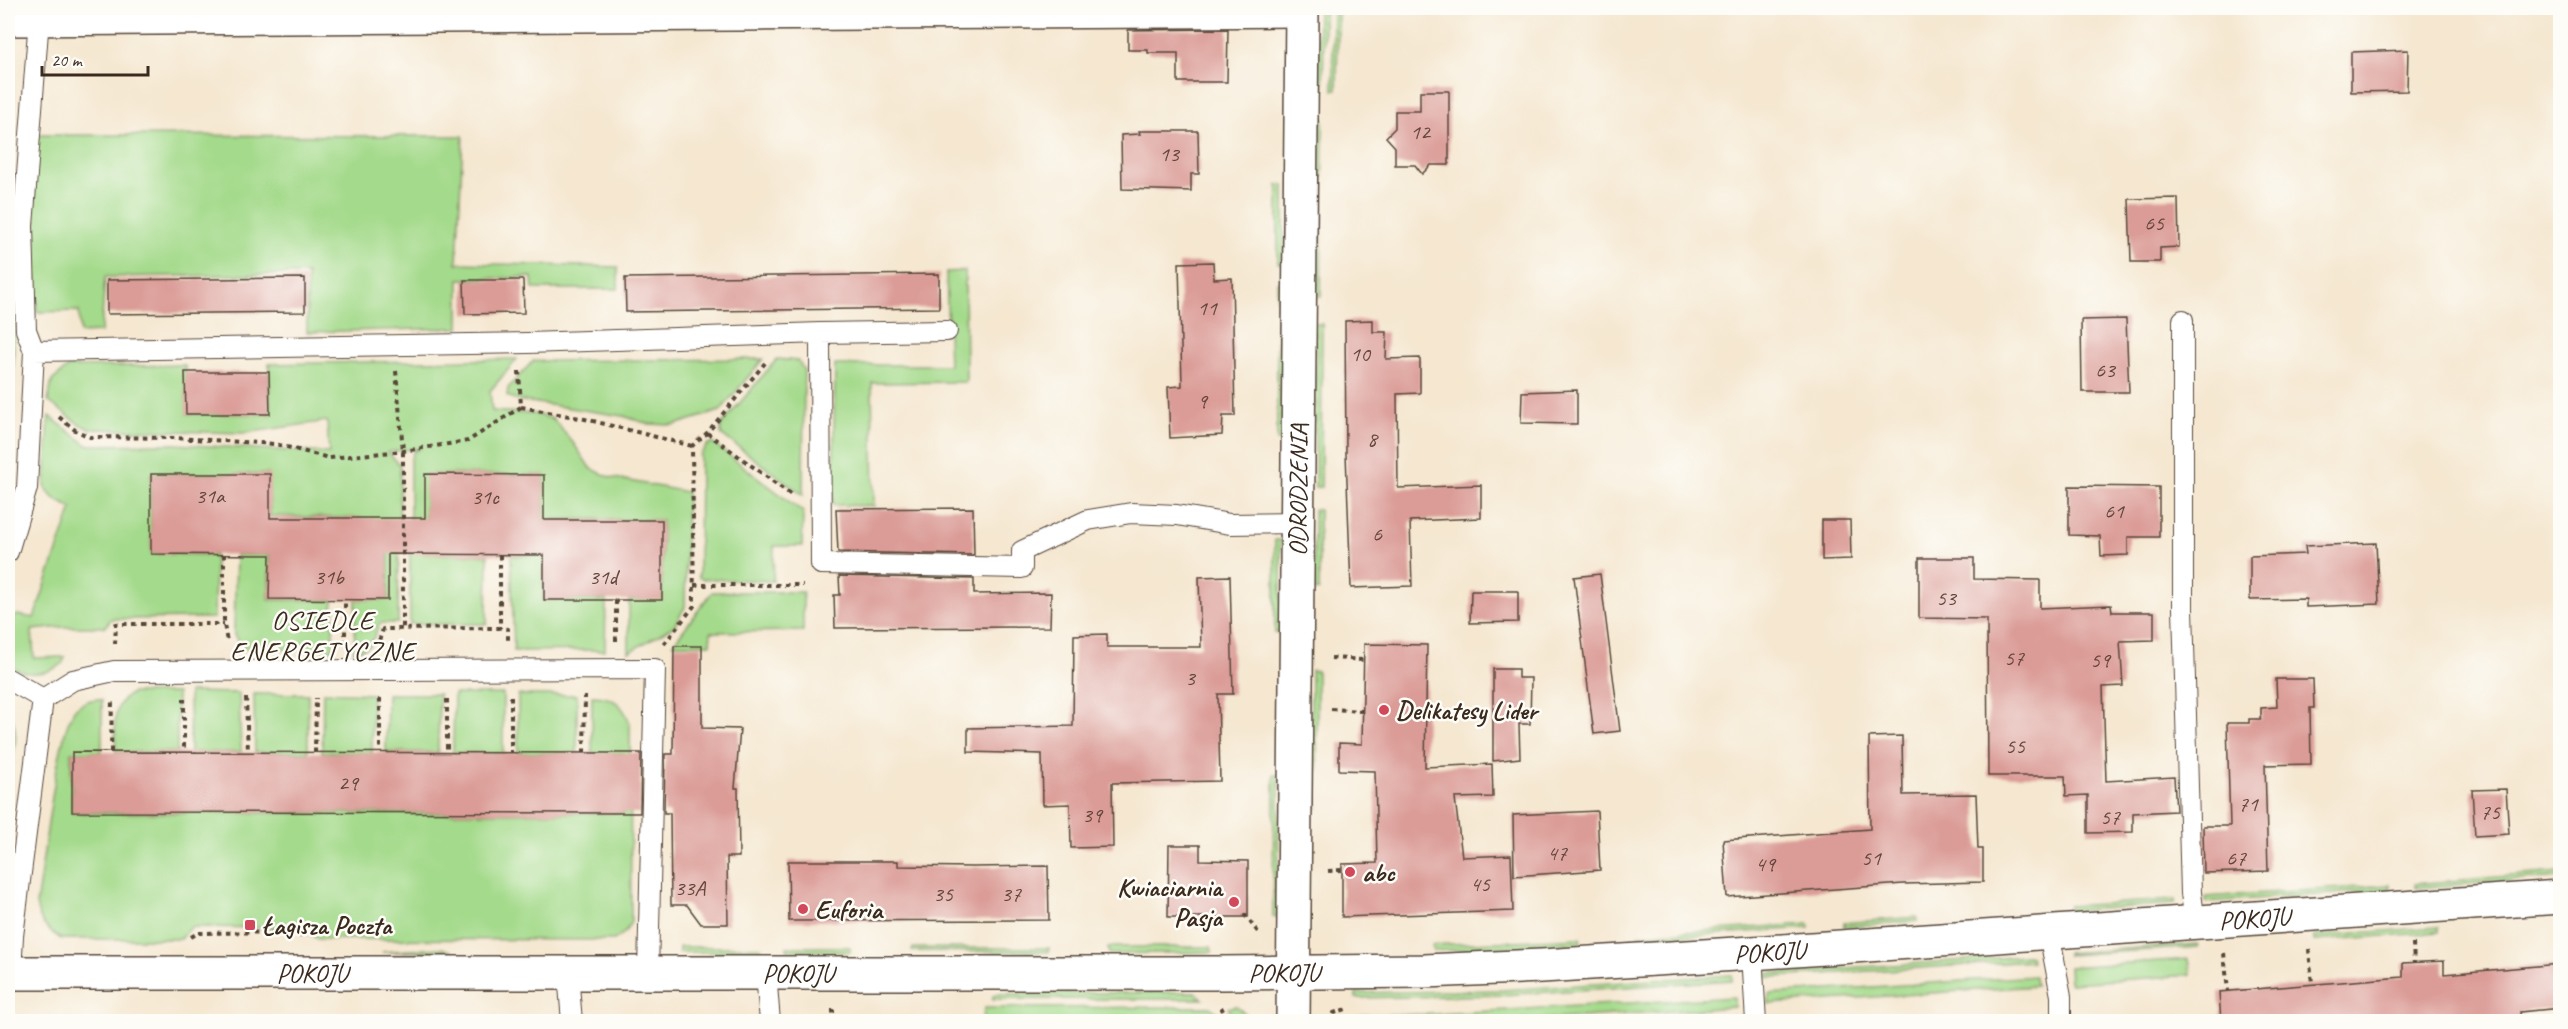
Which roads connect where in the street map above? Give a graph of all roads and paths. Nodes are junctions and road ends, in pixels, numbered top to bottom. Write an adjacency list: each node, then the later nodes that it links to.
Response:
1 (1302, 9): 2 (street); 16 (street, ODRODZENIA)
2 (23, 18): 9 (lane)
3 (2183, 320): 52 (lane)
4 (947, 331): 5 (lane)
5 (820, 333): 6 (lane); 15 (lane)
6 (790, 334): 7 (lane); 12 (path)
7 (518, 343): 8 (lane); 11 (path)
8 (394, 345): 9 (lane); 14 (path)
9 (34, 351): 10 (lane)
10 (32, 396): 14 (path); 17 (lane)
11 (520, 407): 13 (path); 14 (path)
12 (708, 433): 13 (path); 15 (path)
13 (692, 446): 21 (path)
14 (404, 451): 25 (path)
15 (821, 511): 20 (lane)
16 (1297, 523): 20 (lane); 64 (street, ODRODZENIA)
17 (8, 552)
18 (224, 554): 24 (path)
19 (500, 555): 25 (path)
20 (821, 564): 21 (path)
21 (693, 585): 31 (path)
22 (345, 600): 26 (path)
23 (616, 600): 27 (path)
24 (224, 624)
25 (403, 628): 28 (path)
26 (345, 645)
27 (616, 645)
28 (376, 648)
29 (1324, 658): 30 (path)
30 (1364, 660)
31 (655, 669): 40 (lane); 61 (lane)
32 (8, 679): 40 (lane)
33 (184, 688): 43 (path)
34 (246, 688): 44 (path)
35 (316, 688): 45 (path)
36 (380, 689): 46 (path)
37 (447, 689): 47 (path)
38 (511, 689): 48 (path)
39 (585, 689): 49 (path)
40 (44, 699): 62 (lane)
41 (1324, 709): 42 (path)
42 (1363, 711)
43 (184, 753)
44 (248, 753)
45 (315, 753)
46 (380, 753)
47 (447, 753)
48 (511, 753)
49 (584, 753)
50 (2560, 897): 52 (street, POKOJU)
51 (1244, 914): 53 (path)
52 (2195, 923): 54 (street, POKOJU)
53 (1258, 932)
54 (2049, 933): 58 (street, POKOJU); 71 (lane)
55 (2412, 939): 59 (path)
56 (2309, 945): 65 (path)
57 (2224, 951): 66 (path)
58 (1752, 953): 64 (street, POKOJU); 70 (lane)
59 (2414, 963)
60 (568, 972): 61 (street, POKOJU); 62 (street, POKOJU); 67 (lane)
61 (648, 972): 63 (street, POKOJU)
62 (9, 973)
63 (766, 973): 64 (street, POKOJU); 68 (lane)
64 (1292, 973): 69 (street, ODRODZENIA)
65 (2312, 984)
66 (2228, 991)
67 (572, 1022)
68 (770, 1022)
69 (1293, 1022)
70 (1756, 1022)
71 (2061, 1022)

